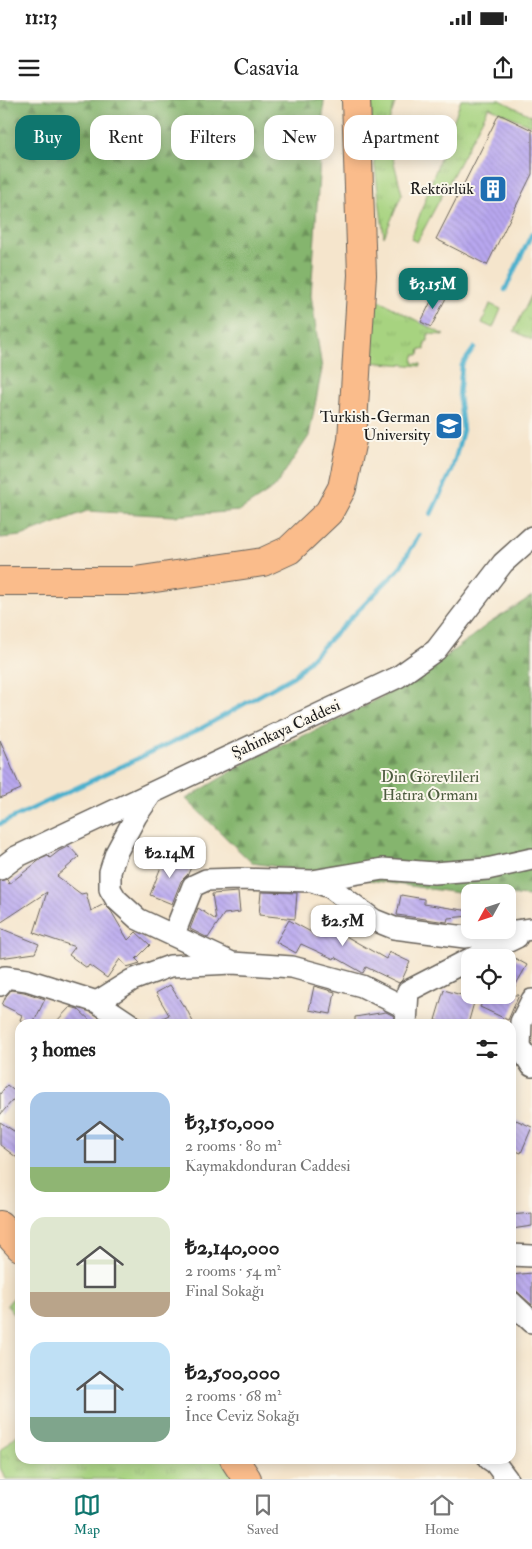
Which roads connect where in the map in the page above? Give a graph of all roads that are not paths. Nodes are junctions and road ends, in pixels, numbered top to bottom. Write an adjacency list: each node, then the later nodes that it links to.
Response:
1 (356, 100): 3 (main road)
2 (532, 537): 4 (street, Şahinkaya Caddesi)
3 (0, 582)
4 (153, 792): 6 (street, Şahinkaya Caddesi); 9 (street)
5 (532, 859): 7 (street)
6 (0, 869)
7 (312, 881): 8 (street); 9 (street)
8 (532, 929): 10 (street)
9 (174, 934): 11 (street)
10 (492, 949)
11 (232, 963): 15 (street); 16 (street)
12 (461, 964): 16 (street)
13 (0, 985): 15 (street)
14 (532, 1000): 18 (street)
15 (97, 1002): 17 (street)
16 (406, 1016)
17 (122, 1019)
18 (532, 1066)
19 (0, 1225): 20 (main road)
20 (15, 1241)
21 (516, 1255): 22 (street)
22 (532, 1256)
23 (516, 1307): 24 (street)
24 (532, 1322)
25 (237, 1464): 27 (main road)
26 (496, 1464): 28 (street)
27 (246, 1479)
28 (507, 1479)

